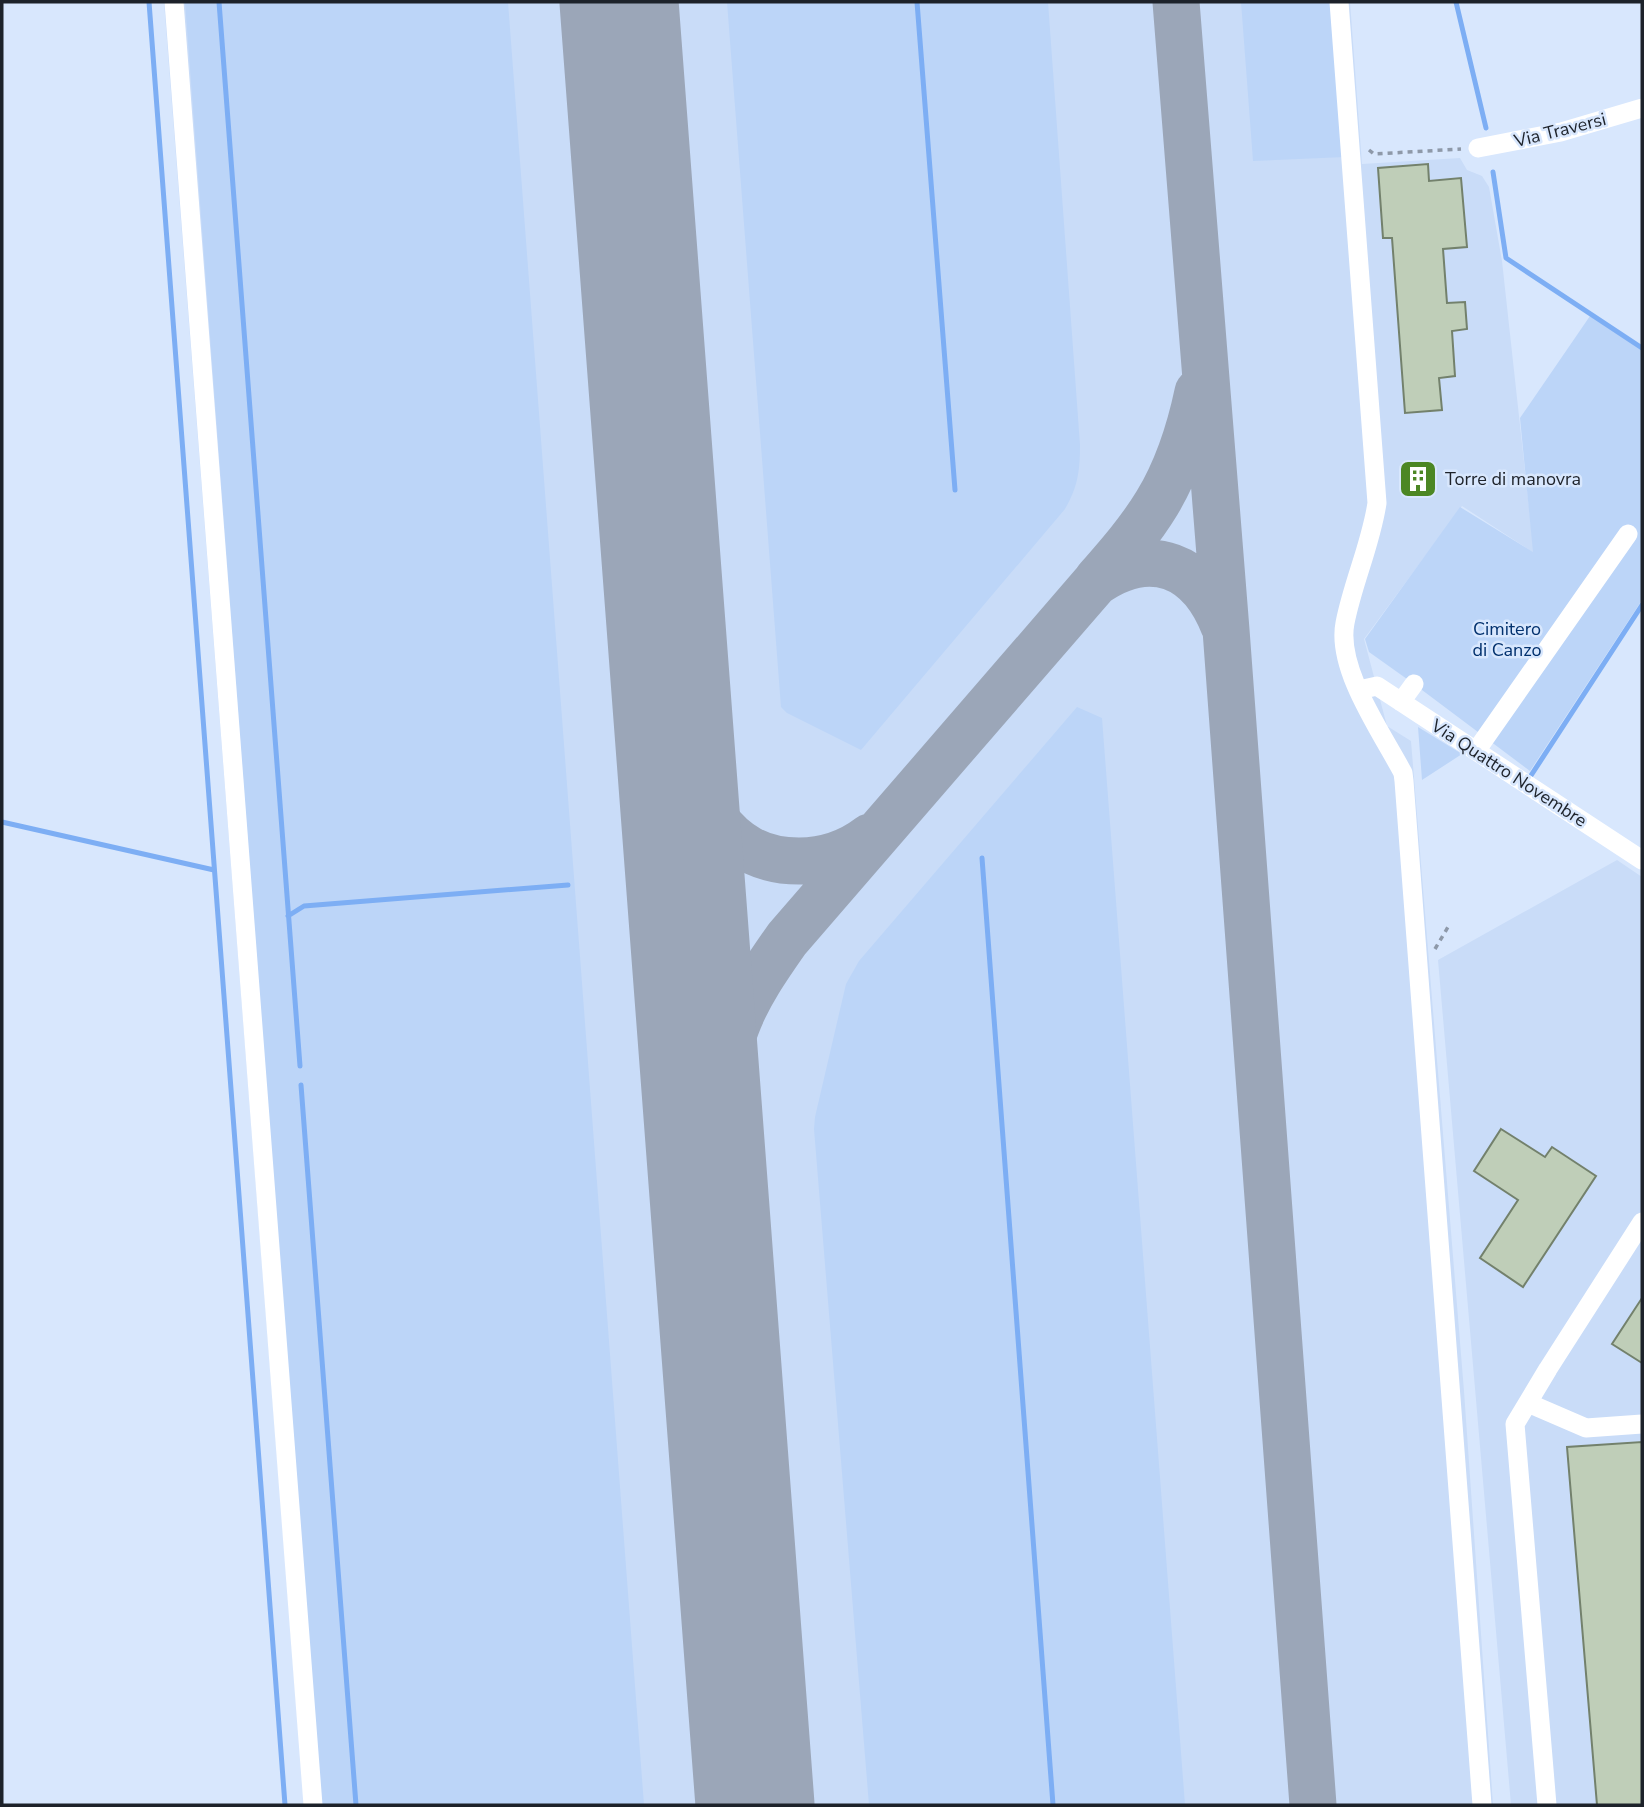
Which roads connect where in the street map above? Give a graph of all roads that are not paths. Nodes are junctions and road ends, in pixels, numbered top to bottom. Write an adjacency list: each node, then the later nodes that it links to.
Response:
1 (174, 2): 14 (street)
2 (1339, 2): 7 (street)
3 (1642, 108): 4 (street, Via Traversi)
4 (1478, 148)
5 (1628, 534): 9 (street)
6 (1415, 684): 8 (street)
7 (1368, 688): 8 (street, Via Quattro Novembre); 15 (street)
8 (1401, 702): 9 (street, Via Quattro Novembre)
9 (1476, 751): 10 (street, Via Quattro Novembre)
10 (1642, 860)
11 (1642, 1222): 12 (street)
12 (1528, 1403): 13 (street); 16 (street)
13 (1642, 1424)
14 (313, 1805)
15 (1482, 1805)
16 (1547, 1805)

